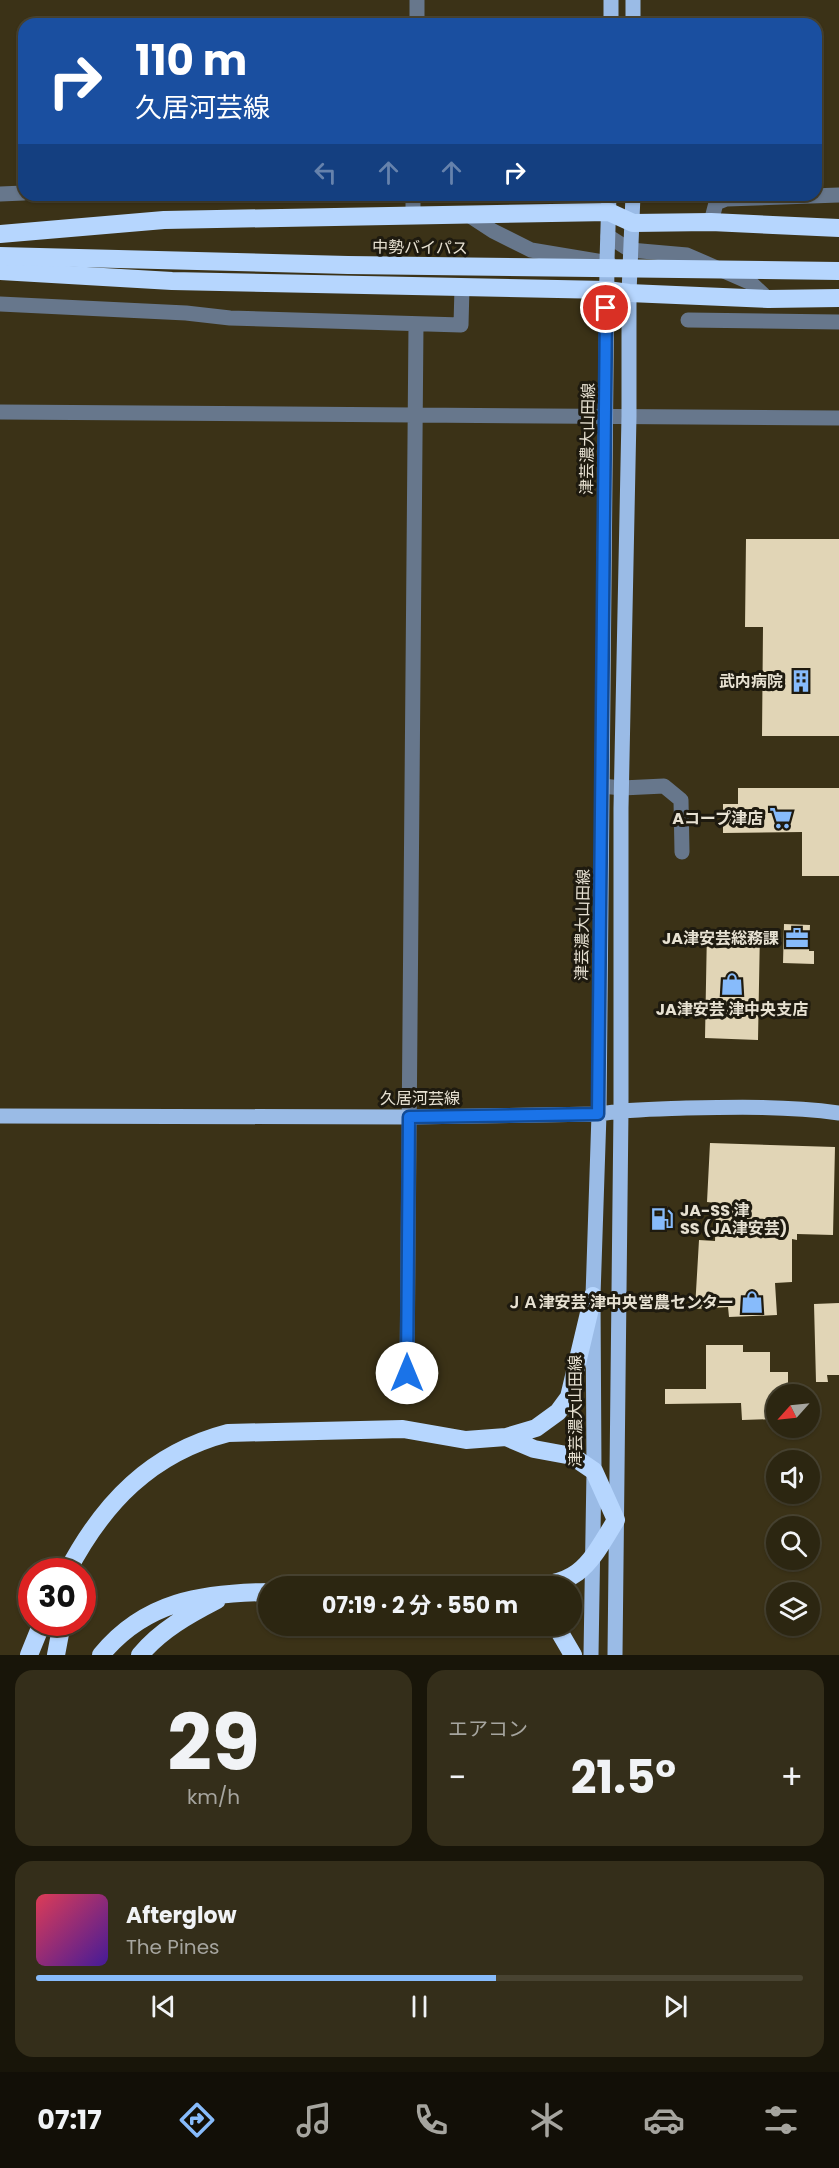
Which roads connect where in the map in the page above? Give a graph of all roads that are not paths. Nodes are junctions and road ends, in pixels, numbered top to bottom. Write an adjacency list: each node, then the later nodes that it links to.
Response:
1 (417, 0): 4 (street)
2 (611, 0): 5 (main road)
3 (633, 0): 6 (main road)
4 (417, 18)
5 (611, 18)
6 (633, 18)
7 (18, 193): 8 (street)
8 (0, 194)
9 (839, 195): 10 (street)
10 (822, 196)
11 (414, 201): 16 (street)
12 (633, 201): 18 (main road)
13 (721, 201): 17 (street)
14 (609, 204): 15 (highway); 18 (highway); 21 (main road, 津芸濃大山田線)
15 (467, 214): 16 (highway); 24 (street)
16 (413, 215): 20 (highway)
17 (711, 222): 18 (highway); 19 (highway)
18 (633, 223): 22 (main road)
19 (839, 228)
20 (0, 234)
21 (608, 236): 22 (street); 24 (main road, 津芸濃大山田線)
22 (630, 250): 27 (main road); 31 (street)
23 (0, 256): 26 (highway, 中勢バイパス, bridge)
24 (607, 261): 27 (street); 29 (main road, 津芸濃大山田線)
25 (0, 271): 28 (highway)
26 (839, 271)
27 (629, 285): 29 (highway); 31 (highway); 39 (main road)
28 (462, 287): 29 (highway); 35 (street)
29 (607, 290): 38 (main road, 津芸濃大山田線)
30 (839, 298): 31 (highway)
31 (768, 299)
32 (0, 304): 35 (street)
33 (688, 320): 34 (street)
34 (839, 322)
35 (416, 324): 37 (street)
36 (0, 412): 37 (street)
37 (415, 415): 38 (street); 48 (street)
38 (605, 416): 39 (street); 41 (main road, 津芸濃大山田線)
39 (629, 416): 40 (street); 42 (main road)
40 (839, 418)
41 (602, 786): 42 (street); 46 (main road, 津芸濃大山田線)
42 (622, 788): 43 (street); 44 (main road)
43 (682, 852)
44 (621, 1110): 45 (main road, 久居河芸線); 46 (main road, 久居河芸線); 53 (main road)
45 (839, 1113)
46 (598, 1114): 48 (main road, 久居河芸線); 49 (main road, 津芸濃大山田線)
47 (0, 1116): 48 (main road, 久居河芸線)
48 (409, 1117): 50 (street)
49 (593, 1296): 51 (highway); 52 (main road, 津芸濃大山田線)
50 (407, 1373)
51 (506, 1437): 52 (highway); 54 (highway)
52 (594, 1471): 53 (highway); 55 (main road, 津芸濃大山田線)
53 (616, 1520): 55 (highway); 68 (main road)
54 (75, 1558)
55 (592, 1560): 56 (highway); 67 (main road, 津芸濃大山田線)
56 (572, 1576)
57 (258, 1592): 58 (highway)
58 (232, 1593): 64 (highway); 65 (highway)
59 (37, 1636): 62 (highway)
60 (60, 1636): 63 (highway)
61 (562, 1636): 66 (highway)
62 (29, 1655)
63 (56, 1655)
64 (101, 1655)
65 (140, 1655)
66 (573, 1655)
67 (591, 1655)
68 (615, 1655)

